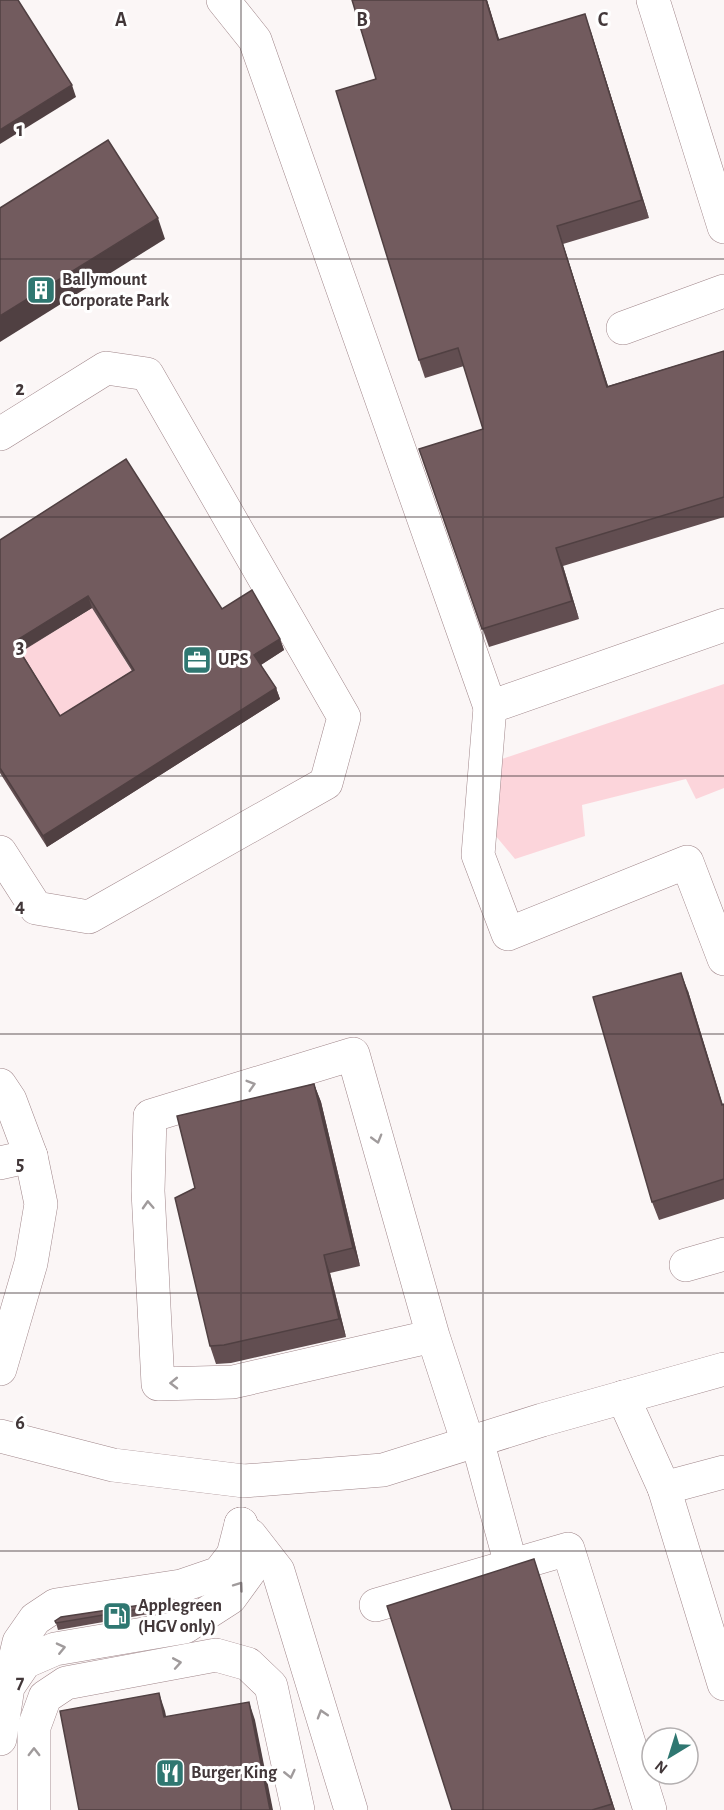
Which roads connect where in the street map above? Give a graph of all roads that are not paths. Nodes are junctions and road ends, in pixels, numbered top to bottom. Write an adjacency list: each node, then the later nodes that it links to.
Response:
1 (224, 0): 8 (street)
2 (653, 0): 3 (street)
3 (724, 227)
4 (724, 291): 5 (street)
5 (623, 328)
6 (0, 434): 9 (street)
7 (724, 625): 8 (street)
8 (489, 707): 10 (street)
9 (0, 852)
10 (724, 959)
11 (0, 1085): 12 (street)
12 (15, 1160): 16 (street)
13 (724, 1254): 14 (street)
14 (686, 1265)
15 (433, 1336): 15 (street, one-way to 15); 20 (street)
16 (0, 1369)
17 (724, 1369): 18 (street)
18 (623, 1397): 20 (street); 23 (street)
19 (0, 1436): 22 (street)
20 (472, 1442): 22 (street); 25 (street)
21 (724, 1472): 23 (street)
22 (244, 1481): 24 (street)
23 (664, 1488): 27 (street)
24 (241, 1524): 28 (street); 28 (street, one-way to 24); 32 (street, one-way to 24)
25 (511, 1565): 26 (street); 33 (street)
26 (376, 1605)
27 (724, 1684)
28 (8, 1687): 29 (street)
29 (0, 1739)
30 (34, 1810): 31 (street, one-way to 31)
31 (298, 1810)
32 (351, 1810)
33 (650, 1810)

